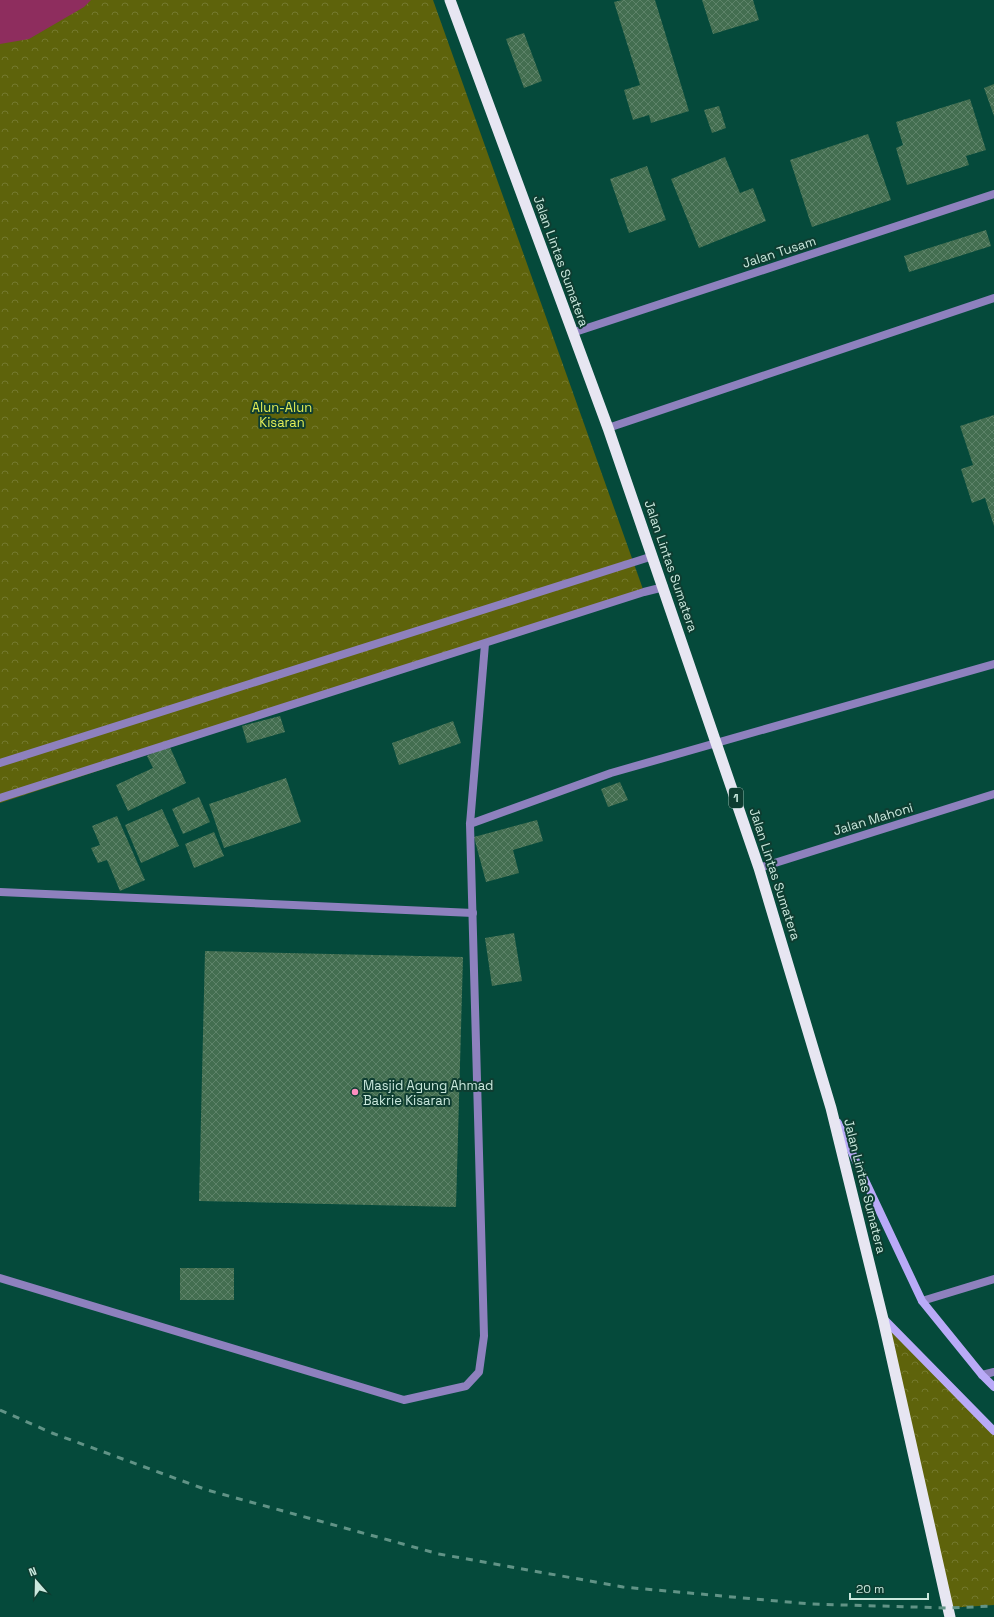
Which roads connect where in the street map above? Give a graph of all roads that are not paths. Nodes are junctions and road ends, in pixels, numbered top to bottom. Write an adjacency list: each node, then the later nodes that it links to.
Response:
1 (450, 0): 4 (highway, Jalan Lintas Sumatera / 1)
2 (994, 194): 4 (street, Jalan Tusam)
3 (994, 298): 5 (street)
4 (572, 334): 5 (highway, Jalan Lintas Sumatera / 1)
5 (608, 428): 6 (highway, Jalan Lintas Sumatera / 1)
6 (653, 556): 7 (highway, Jalan Lintas Sumatera / 1); 11 (street)
7 (664, 588): 8 (street); 10 (highway, Jalan Lintas Sumatera / 1)
8 (485, 644): 13 (street); 14 (street)
9 (994, 664): 10 (street)
10 (717, 743): 14 (street); 15 (highway, Jalan Lintas Sumatera / 1)
11 (0, 763)
12 (994, 794): 15 (street, Jalan Mahoni)
13 (0, 798)
14 (470, 824): 17 (street)
15 (759, 868): 18 (highway, Jalan Lintas Sumatera / 1)
16 (0, 892): 17 (street)
17 (473, 913): 19 (street)
18 (832, 1108): 21 (main road); 22 (highway, Jalan Lintas Sumatera / 1)
19 (0, 1278)
20 (994, 1279): 21 (street)
21 (922, 1301): 24 (main road)
22 (883, 1319): 26 (main road); 27 (highway, Jalan Lintas Sumatera / 1)
23 (994, 1372): 24 (street)
24 (982, 1375): 25 (main road)
25 (994, 1387)
26 (994, 1431)
27 (950, 1617)

